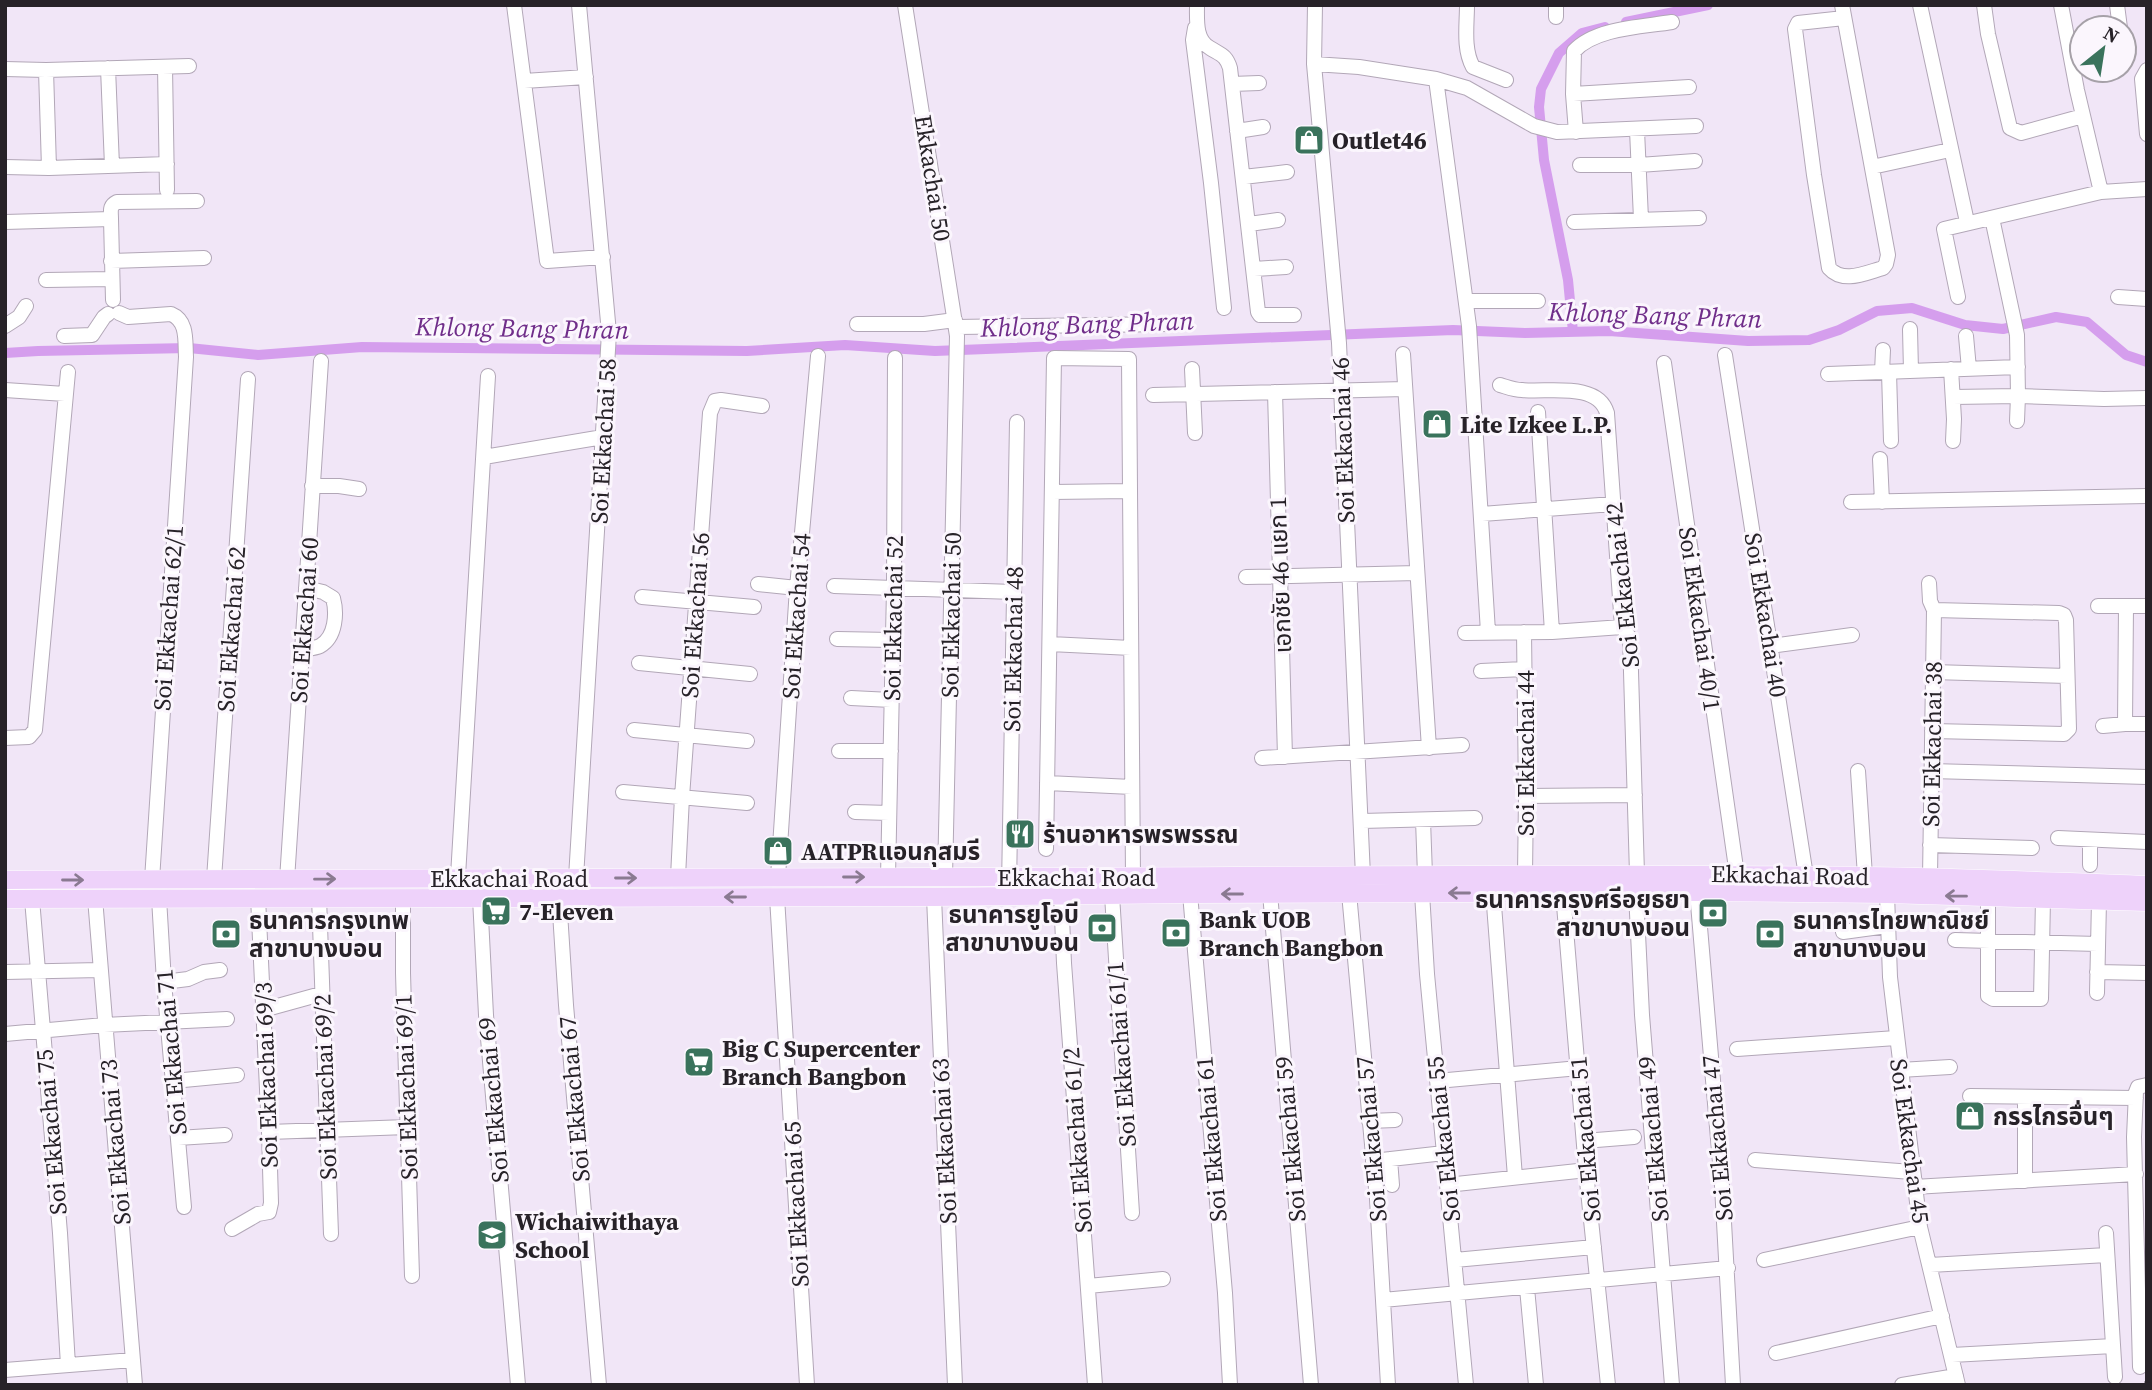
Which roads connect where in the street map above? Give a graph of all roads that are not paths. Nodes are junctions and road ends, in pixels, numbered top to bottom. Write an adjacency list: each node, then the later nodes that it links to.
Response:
1 (514, 5): 25 (street)
2 (579, 5): 22 (street, Soi Ekkachai 58)
3 (905, 5): 82 (street, Ekkachai 50)
4 (1197, 5): 12 (street)
5 (1315, 5): 14 (street, Soi Ekkachai 46)
6 (1467, 5): 17 (street)
7 (1920, 5): 39 (street)
8 (1984, 5): 32 (street)
9 (2061, 5): 13 (street)
10 (1843, 12): 46 (street); 46 (street)
11 (1672, 22): 31 (street)
12 (1196, 26): 27 (street); 76 (street)
13 (2068, 27)
14 (1314, 64): 23 (street); 107 (street, Soi Ekkachai 46)
15 (189, 66): 16 (street)
16 (164, 67): 18 (street); 41 (street)
17 (1473, 67): 24 (street); 30 (street)
18 (108, 68): 20 (street); 44 (street)
19 (5, 69): 20 (street)
20 (46, 70): 47 (street)
21 (2147, 70): 38 (street)
22 (586, 77): 25 (street); 63 (street, Soi Ekkachai 58)
23 (1436, 79): 30 (street); 73 (street)
24 (1506, 80)
25 (524, 81): 63 (street)
26 (1259, 83): 27 (street)
27 (1232, 84): 36 (street)
28 (2079, 84): 32 (street)
29 (1689, 87): 31 (street)
30 (1467, 88): 37 (street)
31 (1573, 94): 37 (street)
32 (2083, 116): 52 (street)
33 (1696, 126): 35 (street)
34 (1263, 127): 36 (street)
35 (1637, 130): 37 (street); 43 (street)
36 (1237, 131): 49 (street)
37 (1576, 132)
38 (2147, 134)
39 (1950, 150): 46 (street); 61 (street)
40 (1695, 161): 43 (street)
41 (167, 164): 44 (street); 51 (street)
42 (1580, 165): 43 (street)
43 (1639, 165): 57 (street)
44 (112, 166): 47 (street)
45 (5, 167): 47 (street)
46 (1872, 167)
47 (49, 168)
48 (1287, 172): 49 (street)
49 (1243, 177): 62 (street)
50 (2147, 189): 52 (street)
51 (167, 190)
52 (2101, 192): 55 (street)
53 (197, 201): 56 (street)
54 (1699, 218): 57 (street)
55 (1992, 218): 61 (street); 94 (street)
56 (111, 219): 59 (street); 65 (street)
57 (1641, 219): 60 (street)
58 (1278, 220): 62 (street)
59 (5, 222)
60 (1574, 222)
61 (1967, 222): 70 (street)
62 (1249, 224): 67 (street)
63 (603, 257): 120 (street, Soi Ekkachai 58)
64 (204, 258): 65 (street)
65 (111, 261): 68 (street)
66 (1286, 267): 67 (street)
67 (1254, 269): 78 (street)
68 (112, 279): 69 (street); 77 (street)
69 (46, 281)
70 (1958, 297)
71 (2118, 298): 72 (street)
72 (2147, 299)
73 (1466, 301): 74 (street); 134 (street)
74 (1538, 301)
75 (26, 306): 81 (street)
76 (1224, 307)
77 (114, 309): 84 (street); 229 (street, Soi Ekkachai 62/1)
78 (1294, 315)
79 (857, 324): 82 (street)
80 (1166, 324): 82 (street)
81 (5, 326)
82 (956, 327): 87 (street, Ekkachai 50)
83 (1910, 329): 98 (street)
84 (64, 336)
85 (1966, 336): 97 (street)
86 (1882, 350): 100 (street)
87 (957, 352): 145 (street, Soi Ekkachai 50)
88 (1403, 354): 105 (street)
89 (1725, 355): 163 (street, Soi Ekkachai 40)
90 (818, 356): 143 (street, Soi Ekkachai 54)
91 (895, 358): 144 (street, Soi Ekkachai 52)
92 (321, 361): 125 (street, Soi Ekkachai 60)
93 (1664, 363): 214 (street, Soi Ekkachai 40/1)
94 (2018, 368): 97 (street); 112 (street)
95 (1192, 369): 110 (street)
96 (1951, 369): 97 (street); 98 (street); 113 (street)
97 (1969, 369)
98 (1912, 371): 100 (street)
99 (68, 372): 109 (street)
100 (1886, 372): 101 (street); 121 (street)
101 (1828, 374)
102 (488, 376): 123 (street)
103 (248, 379): 227 (street, Soi Ekkachai 62)
104 (1500, 385): 132 (street, Soi Ekkachai 42)
105 (1405, 389): 107 (street); 135 (street)
106 (5, 390): 109 (street)
107 (1340, 390): 108 (street); 136 (street, Soi Ekkachai 46)
108 (1275, 392): 110 (street); 137 (street, เอกชัย 46 แยก 1)
109 (65, 394): 181 (street)
110 (1193, 394): 111 (street); 119 (street)
111 (1153, 395)
112 (2018, 396): 113 (street); 114 (street); 117 (street)
113 (1953, 397): 122 (street)
114 (2147, 398)
115 (762, 406): 148 (street, Soi Ekkachai 56)
116 (1538, 412): 133 (street)
117 (2017, 421)
118 (1017, 422): 146 (street, Soi Ekkachai 48)
119 (1195, 433)
120 (603, 437): 123 (street); 226 (street, Soi Ekkachai 58)
121 (1891, 441)
122 (1953, 441)
123 (484, 457): 215 (street)
124 (1880, 459): 131 (street)
125 (312, 486): 126 (street); 142 (street, Soi Ekkachai 60)
126 (359, 489)
127 (1130, 491): 128 (street); 128 (street); 164 (street)
128 (1052, 492): 162 (street)
129 (2147, 496): 131 (street)
130 (1851, 502): 131 (street)
131 (1882, 502)
132 (1612, 503): 133 (street); 154 (street, Soi Ekkachai 42)
133 (1544, 509): 134 (street); 157 (street)
134 (1482, 514): 155 (street)
135 (1417, 573): 136 (street); 184 (street)
136 (1348, 575): 137 (street); 187 (street, Soi Ekkachai 46)
137 (1280, 576): 138 (street); 188 (street, เอกชัย 46 แยก 1)
138 (1246, 577)
139 (1929, 583): 153 (street, Soi Ekkachai 38)
140 (758, 584): 143 (street)
141 (834, 586): 144 (street)
142 (306, 588): 165 (street, Soi Ekkachai 60); 165 (street)
143 (797, 588): 220 (street, Soi Ekkachai 54)
144 (894, 589): 145 (street); 161 (street, Soi Ekkachai 52)
145 (952, 591): 146 (street); 222 (street, Soi Ekkachai 50)
146 (1014, 592): 223 (street, Soi Ekkachai 48)
147 (642, 597): 148 (street)
148 (696, 601): 152 (street); 167 (street, Soi Ekkachai 56)
149 (2098, 606): 150 (street)
150 (2126, 606): 151 (street); 175 (street)
151 (2147, 606)
152 (754, 607)
153 (1934, 610): 170 (street, Soi Ekkachai 38); 172 (street)
154 (1622, 626): 157 (street); 196 (street, Soi Ekkachai 42)
155 (1488, 632): 156 (street); 158 (street)
156 (1524, 632): 157 (street); 168 (street, Soi Ekkachai 44)
157 (1552, 632)
158 (1465, 633)
159 (1852, 635): 163 (street)
160 (837, 639): 161 (street)
161 (892, 640): 174 (street, Soi Ekkachai 52)
162 (1050, 644): 164 (street); 193 (street)
163 (1771, 646): 217 (street, Soi Ekkachai 40)
164 (1131, 648): 194 (street)
165 (303, 649): 230 (street, Soi Ekkachai 60)
166 (639, 663): 167 (street)
167 (691, 667): 171 (street); 180 (street, Soi Ekkachai 56)
168 (1524, 669): 169 (street); 197 (street, Soi Ekkachai 44)
169 (1481, 671)
170 (1933, 672): 172 (street); 179 (street, Soi Ekkachai 38)
171 (750, 674)
172 (2067, 676): 179 (street)
173 (851, 698): 174 (street)
174 (891, 700): 186 (street, Soi Ekkachai 52)
175 (2126, 724): 176 (street); 177 (street)
176 (2147, 724)
177 (2103, 726)
178 (634, 730): 180 (street)
179 (1932, 731): 191 (street, Soi Ekkachai 38)
180 (687, 734): 182 (street); 198 (street, Soi Ekkachai 56)
181 (5, 738)
182 (747, 741)
183 (1462, 746): 184 (street)
184 (1429, 748): 187 (street)
185 (839, 751): 186 (street)
186 (891, 751): 201 (street, Soi Ekkachai 52)
187 (1359, 752): 188 (street); 204 (street, Soi Ekkachai 46)
188 (1285, 757): 189 (street)
189 (1262, 758)
190 (1858, 771): 218 (street)
191 (1931, 771): 192 (street); 208 (street, Soi Ekkachai 38)
192 (2147, 777)
193 (1047, 783): 194 (street); 210 (street)
194 (1132, 787): 224 (street)
195 (623, 792): 198 (street)
196 (1634, 795): 197 (street); 213 (street, Soi Ekkachai 42)
197 (1527, 796): 212 (street, Soi Ekkachai 44)
198 (682, 797): 199 (street); 219 (street, Soi Ekkachai 56)
199 (747, 803)
200 (855, 812): 201 (street)
201 (889, 813): 221 (street, Soi Ekkachai 52)
202 (1475, 818): 203 (street)
203 (1423, 820): 204 (street); 231 (street, Soi Ekkachai 55)
204 (1362, 821): 216 (street, Soi Ekkachai 46)
205 (2058, 838): 206 (street)
206 (2090, 840): 207 (street); 211 (street)
207 (2147, 842)
208 (1930, 845): 209 (street); 225 (street, Soi Ekkachai 38)
209 (2032, 848)
210 (1046, 849)
211 (2090, 865)
212 (1525, 874): 213 (main road, Ekkachai Road); 231 (main road, Ekkachai Road); 237 (main road)
213 (1637, 874): 214 (main road, Ekkachai Road)
214 (1737, 875): 217 (main road, Ekkachai Road)
215 (458, 876): 226 (main road, Ekkachai Road); 230 (main road, Ekkachai Road, one-way to 215)
216 (1363, 876): 224 (main road, Ekkachai Road); 231 (main road, Ekkachai Road)
217 (1807, 876): 218 (main road, Ekkachai Road)
218 (1865, 876): 225 (main road, Ekkachai Road)
219 (678, 877): 220 (main road, Ekkachai Road); 226 (main road, Ekkachai Road, one-way to 219)
220 (778, 877): 221 (main road, Ekkachai Road, one-way to 221)
221 (888, 877): 222 (main road, Ekkachai Road)
222 (946, 877): 223 (main road, Ekkachai Road)
223 (1009, 877): 224 (main road, Ekkachai Road); 245 (street, Soi Ekkachai 48)
224 (1133, 877)
225 (1930, 877): 233 (main road, Ekkachai Road)
226 (576, 878)
227 (214, 879): 229 (main road, Ekkachai Road); 230 (main road, Ekkachai Road)
228 (5, 880): 229 (main road, Ekkachai Road, one-way to 229)
229 (152, 880)
230 (287, 880)
231 (1424, 884): 234 (main road, Ekkachai Road, one-way to 231); 236 (main road, Ekkachai Road); 290 (street, Soi Ekkachai 55)
232 (2147, 886): 233 (main road, Ekkachai Road)
233 (2062, 891): 258 (main road, Ekkachai Road); 259 (main road, Ekkachai Road)
234 (1493, 892): 237 (main road, Ekkachai Road); 288 (street)
235 (1697, 892): 239 (main road, Ekkachai Road); 242 (main road, Ekkachai Road); 330 (street, Soi Ekkachai 47)
236 (1349, 893): 241 (main road, Ekkachai Road); 296 (street, Soi Ekkachai 57)
237 (1525, 893): 238 (main road, Ekkachai Road)
238 (1563, 893): 239 (main road, Ekkachai Road); 285 (street, Soi Ekkachai 51)
239 (1636, 893): 331 (street, Soi Ekkachai 49)
240 (1190, 894): 241 (main road, Ekkachai Road, one-way to 240); 244 (main road, Ekkachai Road); 356 (street, Soi Ekkachai 61)
241 (1270, 894): 357 (street, Soi Ekkachai 59)
242 (1887, 894): 251 (main road, Ekkachai Road, one-way to 242); 261 (street, Soi Ekkachai 45)
243 (1061, 895): 244 (main road, Ekkachai Road); 245 (main road, Ekkachai Road); 335 (street, Soi Ekkachai 61/2)
244 (1112, 895): 319 (street, Soi Ekkachai 61/1)
245 (1009, 896): 250 (main road, Ekkachai Road)
246 (258, 897): 247 (main road, Ekkachai Road); 253 (main road, Ekkachai Road); 276 (street, Soi Ekkachai 69/3)
247 (319, 897): 257 (main road, Ekkachai Road); 275 (street, Soi Ekkachai 69/2)
248 (559, 897): 249 (main road, Ekkachai Road, one-way to 248); 254 (main road, Ekkachai Road); 352 (street, Soi Ekkachai 67)
249 (777, 897): 250 (main road, Ekkachai Road); 353 (street, Soi Ekkachai 65)
250 (934, 897): 354 (street, Soi Ekkachai 63)
251 (1988, 897): 258 (main road, Ekkachai Road); 264 (street)
252 (95, 898): 253 (main road, Ekkachai Road); 256 (main road, Ekkachai Road); 267 (street, Soi Ekkachai 73)
253 (159, 898): 273 (street, Soi Ekkachai 71)
254 (480, 898): 257 (main road, Ekkachai Road); 351 (street, Soi Ekkachai 69)
255 (5, 899): 256 (main road, Ekkachai Road)
256 (32, 899): 270 (street, Soi Ekkachai 75)
257 (403, 899): 297 (street, Soi Ekkachai 69/1)
258 (2043, 899): 265 (street)
259 (2099, 901): 260 (main road, Ekkachai Road); 266 (street)
260 (2147, 902)
261 (1887, 926): 262 (street); 282 (street, Soi Ekkachai 45)
262 (1843, 932)
263 (1955, 940): 264 (street)
264 (1988, 941): 265 (street); 265 (street)
265 (2042, 942): 266 (street)
266 (2098, 944): 271 (street)
267 (100, 970): 270 (street); 279 (street, Soi Ekkachai 73)
268 (220, 970): 273 (street)
269 (5, 972): 270 (street)
270 (39, 972): 280 (street, Soi Ekkachai 75)
271 (2097, 972): 272 (street); 274 (street)
272 (2147, 973)
273 (164, 982): 278 (street, Soi Ekkachai 71)
274 (2097, 993)
275 (321, 994): 276 (street); 298 (street, Soi Ekkachai 69/2)
276 (263, 1010): 299 (street, Soi Ekkachai 69/3)
277 (227, 1018): 278 (street)
278 (168, 1022): 279 (street); 289 (street, Soi Ekkachai 71)
279 (104, 1026): 280 (street); 343 (street, Soi Ekkachai 73)
280 (43, 1030): 281 (street); 344 (street, Soi Ekkachai 75)
281 (5, 1034)
282 (1896, 1038): 283 (street); 286 (street, Soi Ekkachai 45)
283 (1737, 1049)
284 (1950, 1067): 286 (street)
285 (1579, 1068): 288 (street); 304 (street, Soi Ekkachai 51)
286 (1900, 1070): 310 (street, Soi Ekkachai 45)
287 (237, 1075): 289 (street)
288 (1506, 1075): 290 (street); 312 (street)
289 (173, 1081): 302 (street, Soi Ekkachai 71)
290 (1437, 1081): 305 (street, Soi Ekkachai 55)
291 (2147, 1085): 294 (street)
292 (1970, 1096): 293 (street)
293 (2025, 1097): 294 (street); 313 (street)
294 (2136, 1098): 301 (street)
295 (1395, 1120): 296 (street)
296 (1370, 1121): 308 (street, Soi Ekkachai 57)
297 (407, 1127): 298 (street); 332 (street, Soi Ekkachai 69/1)
298 (327, 1129): 299 (street); 323 (street, Soi Ekkachai 69/2)
299 (270, 1132): 321 (street, Soi Ekkachai 69/3)
300 (225, 1135): 302 (street)
301 (2140, 1137): 311 (street)
302 (178, 1138): 318 (street, Soi Ekkachai 71)
303 (1634, 1138): 304 (street)
304 (1584, 1141): 309 (street, Soi Ekkachai 51)
305 (1444, 1153): 306 (street); 315 (street, Soi Ekkachai 55)
306 (1390, 1159): 308 (street); 314 (street)
307 (1755, 1160): 310 (street)
308 (1373, 1161): 338 (street, Soi Ekkachai 57)
309 (1587, 1170): 312 (street); 325 (street, Soi Ekkachai 51)
310 (1912, 1172): 316 (street, Soi Ekkachai 45)
311 (2136, 1174): 313 (street); 317 (street)
312 (1515, 1177): 315 (street)
313 (2025, 1181): 316 (street)
314 (1392, 1185)
315 (1447, 1185): 327 (street, Soi Ekkachai 55)
316 (1914, 1187): 320 (street, Soi Ekkachai 45)
317 (2142, 1191): 324 (street)
318 (184, 1207)
319 (1132, 1213)
320 (1920, 1227): 328 (street); 329 (street, Soi Ekkachai 45)
321 (232, 1229)
322 (2105, 1233): 326 (street)
323 (331, 1234)
324 (2142, 1242): 345 (street)
325 (1594, 1247): 327 (street); 334 (street, Soi Ekkachai 51)
326 (2107, 1255): 329 (street); 340 (street)
327 (1455, 1260): 337 (street, Soi Ekkachai 55)
328 (1764, 1260)
329 (1930, 1265): 339 (street, Soi Ekkachai 45)
330 (1728, 1268): 331 (street); 363 (street, Soi Ekkachai 47)
331 (1664, 1273): 334 (street); 362 (street, Soi Ekkachai 49)
332 (412, 1276)
333 (1163, 1279): 335 (street)
334 (1597, 1280): 336 (street); 361 (street, Soi Ekkachai 51)
335 (1087, 1286): 355 (street, Soi Ekkachai 61/2)
336 (1527, 1288): 337 (street); 360 (street)
337 (1458, 1294): 338 (street); 359 (street, Soi Ekkachai 55)
338 (1383, 1300): 358 (street, Soi Ekkachai 57)
339 (1942, 1316): 341 (street); 342 (street, Soi Ekkachai 45)
340 (2113, 1346): 342 (street); 347 (street)
341 (1776, 1353)
342 (1952, 1355): 348 (street, Soi Ekkachai 45)
343 (133, 1360): 344 (street); 350 (street, Soi Ekkachai 73)
344 (68, 1365): 346 (street)
345 (2140, 1367)
346 (5, 1368): 349 (street)
347 (2115, 1377)
348 (1957, 1380): 364 (street)
349 (6, 1385)
350 (135, 1385)
351 (518, 1385)
352 (599, 1385)
353 (807, 1385)
354 (955, 1385)
355 (1095, 1385)
356 (1230, 1385)
357 (1311, 1385)
358 (1388, 1385)
359 (1466, 1385)
360 (1536, 1385)
361 (1608, 1385)
362 (1672, 1385)
363 (1733, 1385)
364 (1902, 1385)

